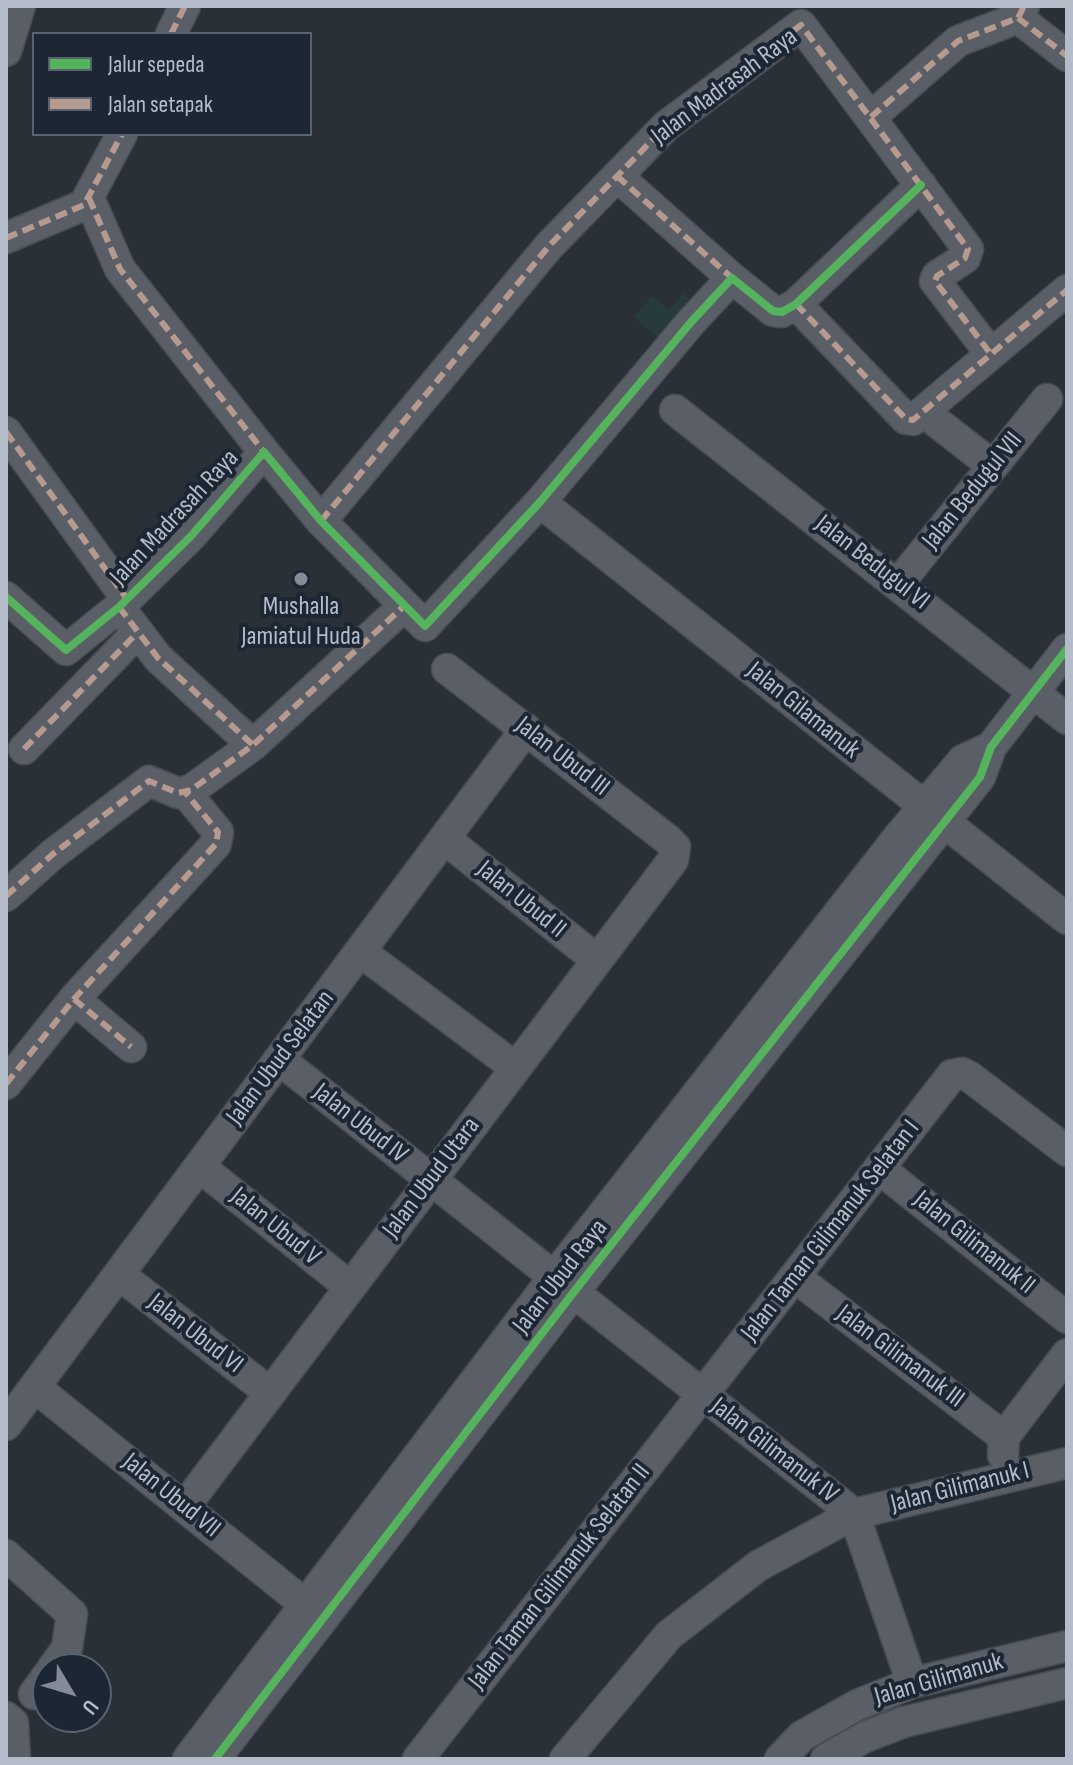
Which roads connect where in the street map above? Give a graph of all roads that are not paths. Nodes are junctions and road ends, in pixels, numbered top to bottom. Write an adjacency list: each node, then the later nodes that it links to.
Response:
1 (20, 6): 5 (street)
2 (185, 6): 4 (street)
3 (1021, 12): 6 (street); 7 (street)
4 (172, 32)
5 (6, 51)
6 (1067, 56)
7 (871, 117): 9 (street, Jalan Madrasah Raya); 10 (street)
8 (121, 136): 11 (street)
9 (617, 176): 13 (street); 24 (street, Jalan Madrasah Raya)
10 (921, 185): 15 (street); 16 (street)
11 (89, 198): 12 (street); 21 (street)
12 (6, 238)
13 (732, 278): 15 (street); 23 (street)
14 (1067, 290): 16 (street)
15 (796, 304): 16 (street)
16 (990, 353)
17 (1047, 399): 22 (street, Jalan Bedugul VII)
18 (675, 410): 25 (street, Jalan Bedugul VI)
19 (934, 420): 22 (street)
20 (6, 432): 27 (street, Jalan Madrasah Raya)
21 (264, 452): 24 (street, Jalan Madrasah Raya); 27 (street, Jalan Madrasah Raya)
22 (993, 466): 25 (street, Jalan Bedugul VII)
23 (540, 502): 28 (street); 38 (street, Jalan Gilamanuk)
24 (321, 521): 28 (street, Jalan Madrasah Raya)
25 (898, 584): 32 (street, Jalan Bedugul VI)
26 (6, 597): 27 (street, Jalan Madrasah Raya)
27 (123, 603): 29 (street, Jalan Madrasah Raya)
28 (414, 617): 35 (street)
29 (136, 634): 35 (street, Jalan Madrasah Raya); 36 (street)
30 (1067, 649): 32 (street, Jalan Ubud Raya)
31 (447, 669): 34 (street, Jalan Ubud III)
32 (1033, 692): 33 (street, Jalan Bedugul VI); 38 (street, Jalan Ubud Raya)
33 (1067, 719)
34 (526, 729): 39 (street, Jalan Ubud Selatan); 40 (street, Jalan Ubud III)
35 (253, 745): 37 (street)
36 (24, 749)
37 (185, 792): 41 (street); 45 (street)
38 (933, 815): 42 (street, Jalan Gilamanuk); 56 (street, Jalan Ubud Raya)
39 (445, 839): 43 (street, Jalan Ubud Selatan); 44 (street, Jalan Ubud II)
40 (675, 847): 44 (street, Jalan Ubud Utara)
41 (6, 896)
42 (1067, 919)
43 (361, 952): 47 (street, Jalan Ubud Selatan); 48 (street)
44 (597, 960): 48 (street, Jalan Ubud Utara)
45 (74, 999): 46 (street); 49 (street)
46 (131, 1047)
47 (280, 1060): 51 (street, Jalan Ubud Selatan); 53 (street, Jalan Ubud IV)
48 (516, 1068): 53 (street, Jalan Ubud Utara)
49 (6, 1084)
50 (1067, 1151): 52 (street, Jalan Taman Gilimanuk Selatan I)
51 (200, 1167): 54 (street, Jalan Ubud Selatan); 57 (street, Jalan Ubud V)
52 (880, 1169): 55 (street, Jalan Taman Gilimanuk Selatan I); 58 (street, Jalan Gilimanuk II)
53 (431, 1180): 56 (street, Jalan Ubud IV); 57 (street, Jalan Ubud Utara)
54 (120, 1275): 60 (street, Jalan Ubud Selatan); 61 (street, Jalan Ubud VI)
55 (795, 1277): 62 (street, Jalan Taman Gilimanuk Selatan I); 64 (street, Jalan Gilimanuk III)
56 (563, 1285): 62 (street, Jalan Gilimanuk IV); 70 (street, Jalan Ubud Raya); 78 (street, Jalan Ubud Raya)
57 (350, 1287): 61 (street, Jalan Ubud Utara)
58 (1067, 1318)
59 (1067, 1354): 64 (street)
60 (36, 1388): 63 (street, Jalan Ubud Selatan); 67 (street, Jalan Ubud VII)
61 (270, 1393): 67 (street, Jalan Ubud Utara)
62 (703, 1395): 68 (street, Jalan Gilimanuk IV); 79 (street, Jalan Taman Gilimanuk Selatan II)
63 (6, 1425)
64 (1004, 1437): 66 (street)
65 (1067, 1463): 66 (street, Jalan Gilimanuk I)
66 (1001, 1477): 68 (street, Jalan Gilimanuk I)
67 (185, 1506): 70 (street, Jalan Ubud VII)
68 (854, 1514): 73 (street, Jalan Gilimanuk IV); 80 (street, Jalan Gilimanuk I)
69 (6, 1555): 72 (street)
70 (306, 1605): 77 (street, Jalan Ubud Raya)
71 (1067, 1646): 73 (street, Jalan Gilimanuk)
72 (63, 1653)
73 (912, 1683): 81 (street, Jalan Gilimanuk)
74 (1067, 1683): 82 (street, Jalan Gilimanuk)
75 (6, 1717): 76 (street)
76 (15, 1759)
77 (188, 1759)
78 (215, 1759)
79 (418, 1759)
80 (565, 1759)
81 (780, 1759)
82 (826, 1759)

